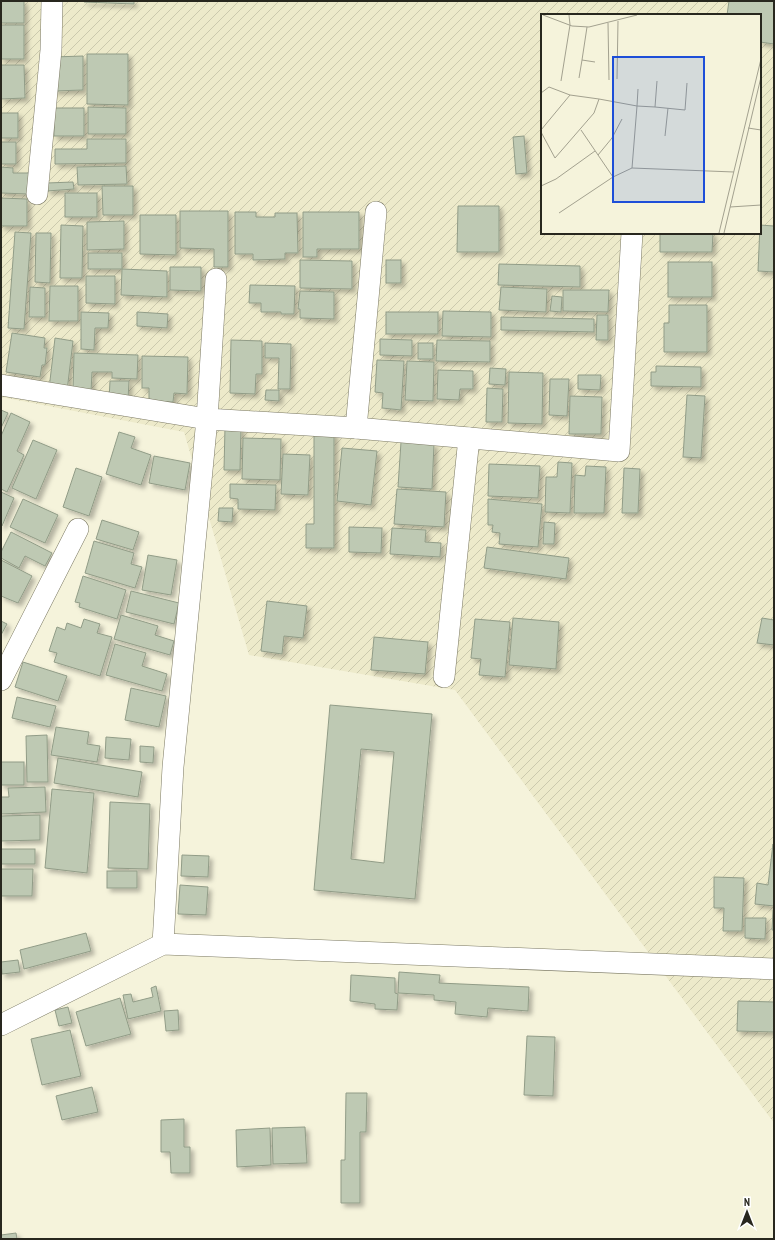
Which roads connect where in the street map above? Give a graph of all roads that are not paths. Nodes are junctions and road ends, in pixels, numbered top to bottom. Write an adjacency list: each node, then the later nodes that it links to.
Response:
1 (52, 1): 2 (street)
2 (37, 194)
3 (376, 212): 8 (street)
4 (632, 234): 9 (street)
5 (216, 279): 7 (street)
6 (1, 384): 7 (street)
7 (207, 419): 8 (street); 13 (street)
8 (356, 428): 9 (street)
9 (469, 438): 11 (street)
10 (78, 529): 12 (street)
11 (444, 677)
12 (1, 680)
13 (163, 944): 14 (street); 15 (street)
14 (774, 969)
15 (1, 1025)

